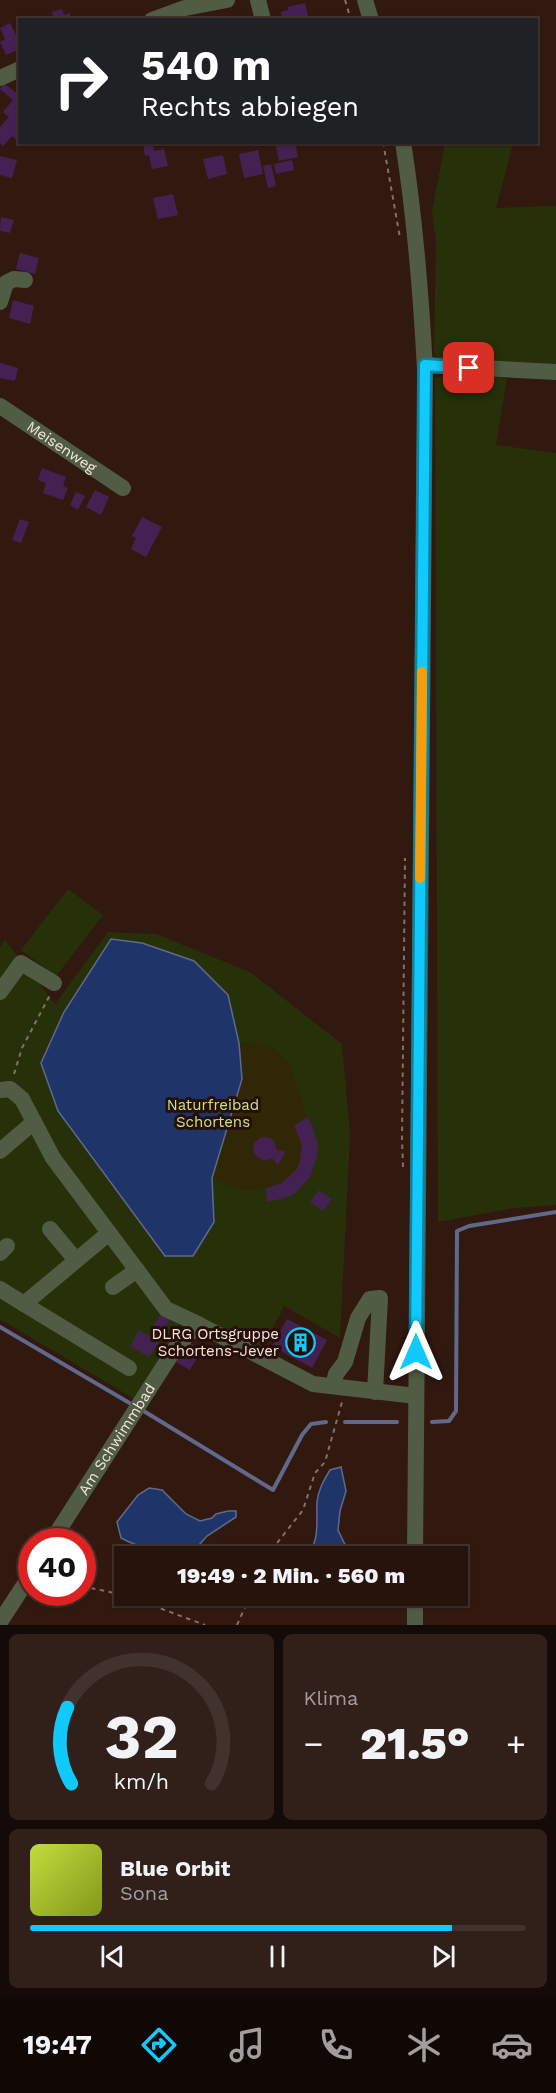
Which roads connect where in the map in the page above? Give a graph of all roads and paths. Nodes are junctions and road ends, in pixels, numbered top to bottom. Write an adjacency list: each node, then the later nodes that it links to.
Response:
1 (227, 0): 5 (street)
2 (258, 0): 6 (street)
3 (345, 0): 7 (path)
4 (365, 0): 8 (street)
5 (158, 18)
6 (262, 18)
7 (350, 18)
8 (370, 18)
9 (18, 70): 10 (street)
10 (0, 78)
11 (383, 144): 13 (path)
12 (403, 144): 16 (street)
13 (400, 241)
14 (25, 280): 15 (street)
15 (0, 302)
16 (425, 365): 17 (street); 38 (street)
17 (556, 372)
18 (0, 406): 19 (street, Meisenweg)
19 (123, 488)
20 (405, 854): 26 (path)
21 (54, 983): 22 (street); 23 (path)
22 (0, 992)
23 (5, 1089): 24 (street)
24 (34, 1122): 25 (street); 28 (street)
25 (0, 1150)
26 (403, 1172)
27 (50, 1229): 29 (street)
28 (109, 1233): 29 (street); 30 (street)
29 (76, 1260): 33 (street)
30 (137, 1270): 31 (street); 34 (street)
31 (114, 1287)
32 (0, 1289): 33 (street)
33 (24, 1304): 35 (street)
34 (198, 1324): 36 (street); 39 (street, Am Schwimmbad)
35 (129, 1368)
36 (339, 1387): 37 (street); 37 (street); 40 (path)
37 (375, 1392): 38 (street)
38 (416, 1396): 41 (street)
39 (60, 1528)
40 (275, 1546)
41 (415, 1546)
42 (96, 1589): 43 (path)
43 (114, 1593)
44 (18, 1594): 48 (street)
45 (153, 1606): 49 (path)
46 (246, 1606): 50 (path)
47 (415, 1606): 51 (street)
48 (0, 1622)
49 (205, 1625)
50 (237, 1625)
51 (415, 1625)

